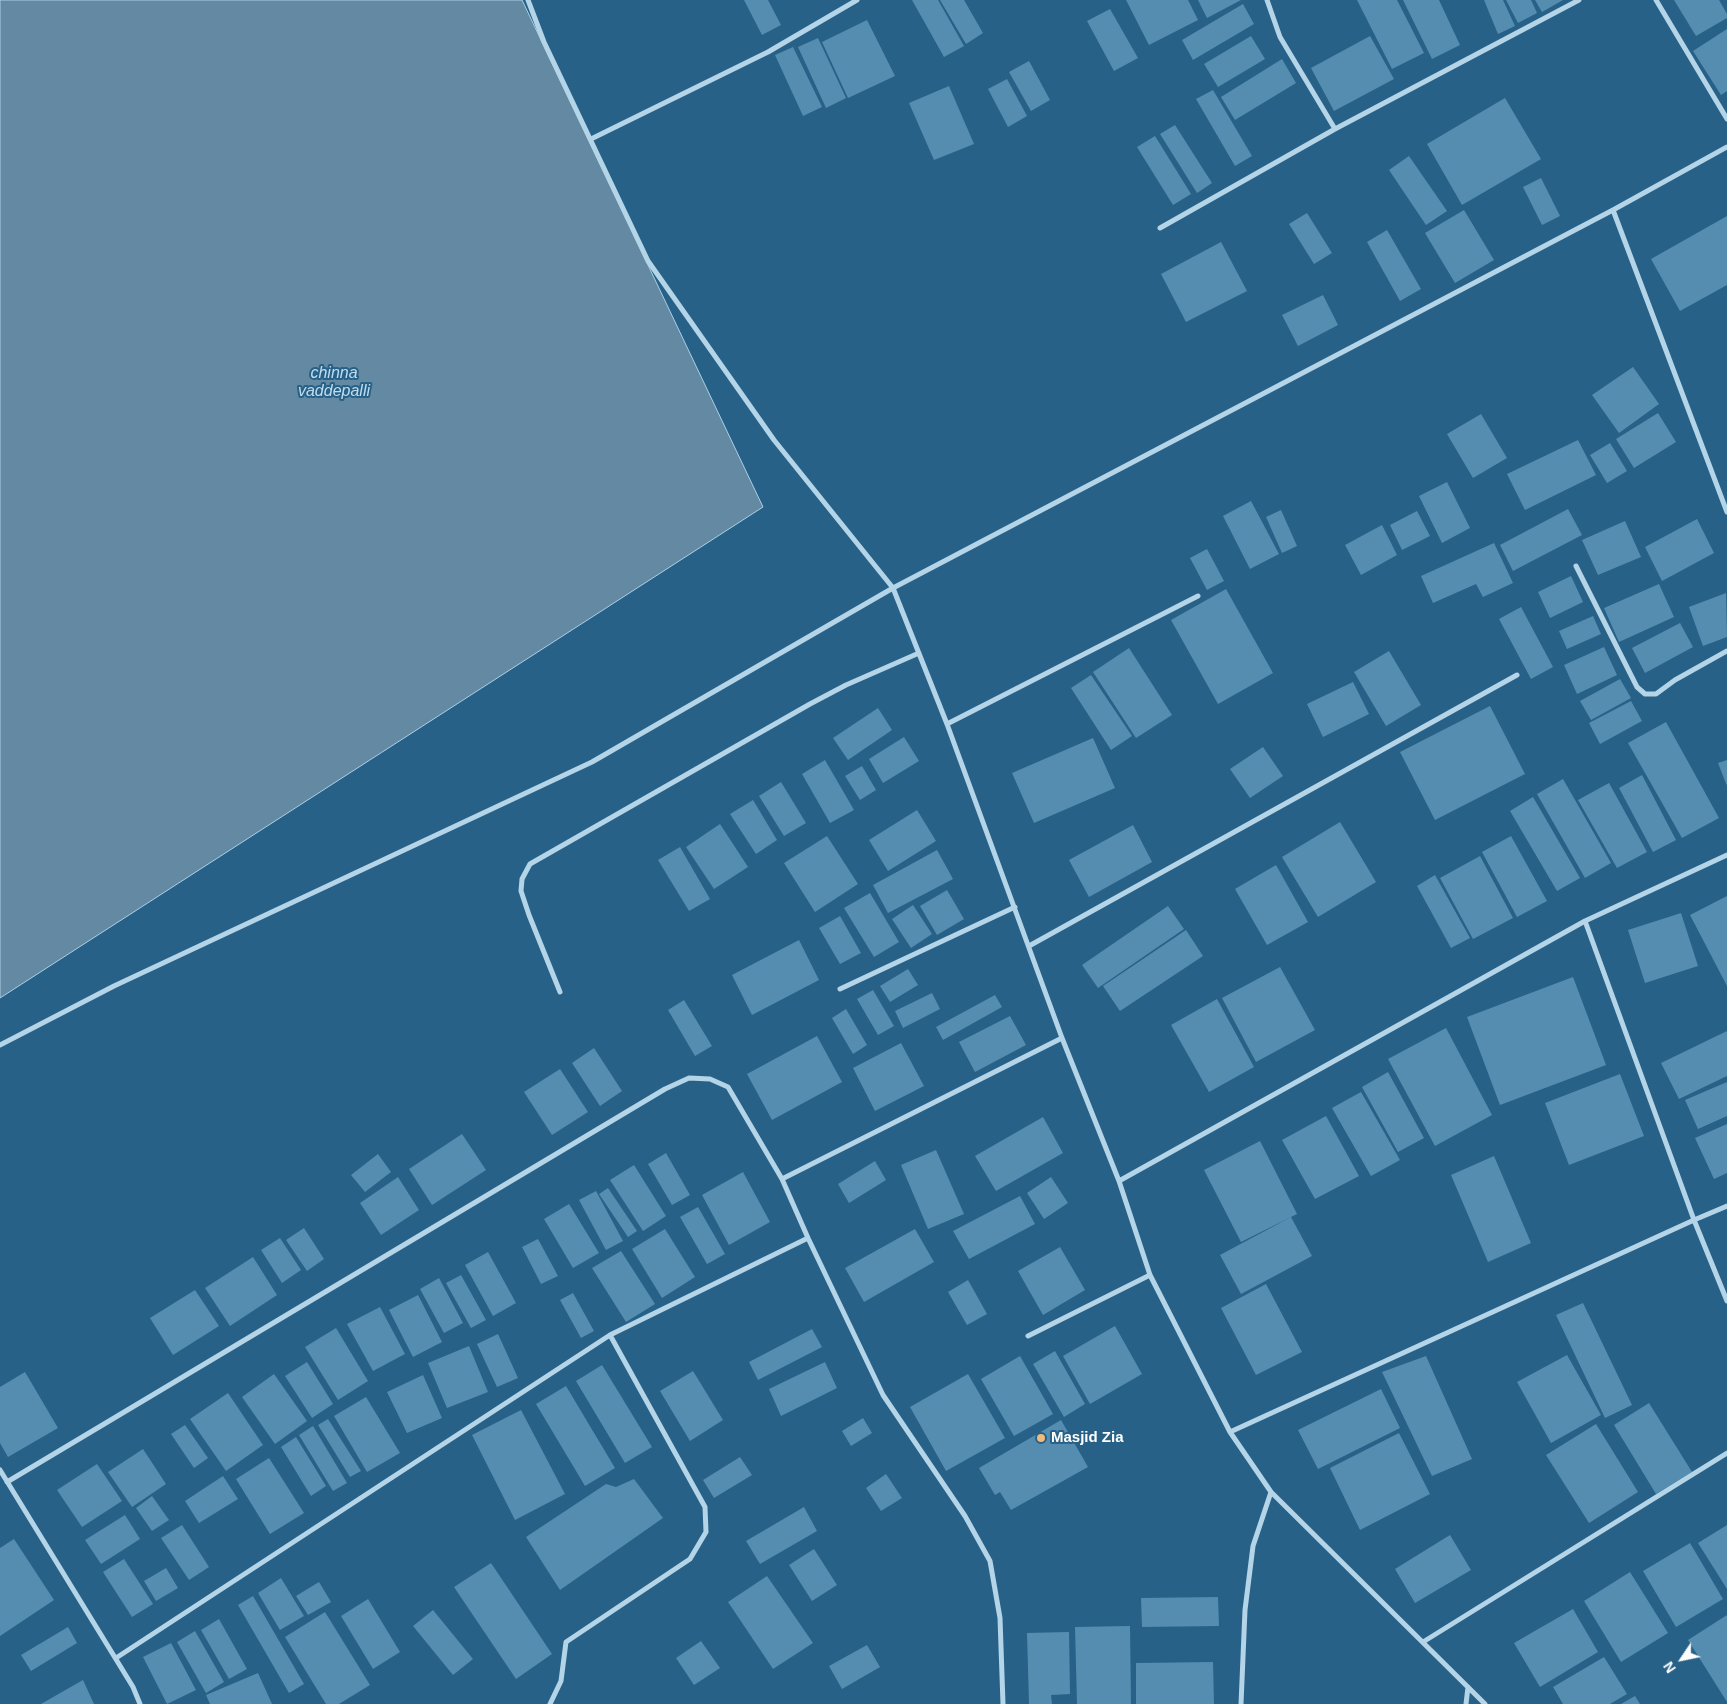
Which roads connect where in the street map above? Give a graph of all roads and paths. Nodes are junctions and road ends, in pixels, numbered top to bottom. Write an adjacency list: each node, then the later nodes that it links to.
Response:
1 (528, 0): 8 (street)
2 (857, 0): 8 (street)
3 (1268, 0): 7 (street)
4 (1579, 0): 7 (street)
5 (1656, 0): 6 (street)
6 (1727, 119)
7 (1335, 129): 11 (street)
8 (591, 139): 14 (street)
9 (1727, 147): 10 (street)
10 (1614, 210): 12 (street); 14 (street)
11 (1160, 228)
12 (1726, 508)
13 (1576, 566): 16 (street)
14 (893, 588): 17 (street); 27 (street)
15 (1198, 596): 19 (street)
16 (1727, 651)
17 (919, 653): 19 (street); 25 (street)
18 (1517, 675): 23 (street)
19 (947, 724): 21 (street)
20 (1727, 855): 22 (street)
21 (1015, 907): 23 (street); 24 (street)
22 (1585, 921): 29 (street); 31 (street)
23 (1028, 946): 26 (street)
24 (840, 989)
25 (560, 992)
26 (1062, 1038): 28 (street); 29 (street)
27 (0, 1045)
28 (782, 1179): 32 (street); 40 (street)
29 (1119, 1181): 33 (street)
30 (1727, 1206): 31 (street)
31 (1694, 1220): 34 (street); 37 (street)
32 (808, 1238): 35 (street); 47 (street)
33 (1150, 1275): 36 (street); 37 (street)
34 (1727, 1301)
35 (610, 1336): 43 (street); 46 (street)
36 (1028, 1336)
37 (1230, 1432): 41 (street)
38 (1727, 1453): 42 (street)
39 (0, 1470): 40 (street)
40 (7, 1482): 43 (street)
41 (1271, 1492): 42 (street); 48 (street)
42 (1423, 1642): 44 (street)
43 (116, 1658): 45 (street)
44 (1468, 1687): 49 (street); 50 (street)
45 (140, 1704)
46 (550, 1704)
47 (1003, 1704)
48 (1241, 1704)
49 (1466, 1704)
50 (1485, 1704)

